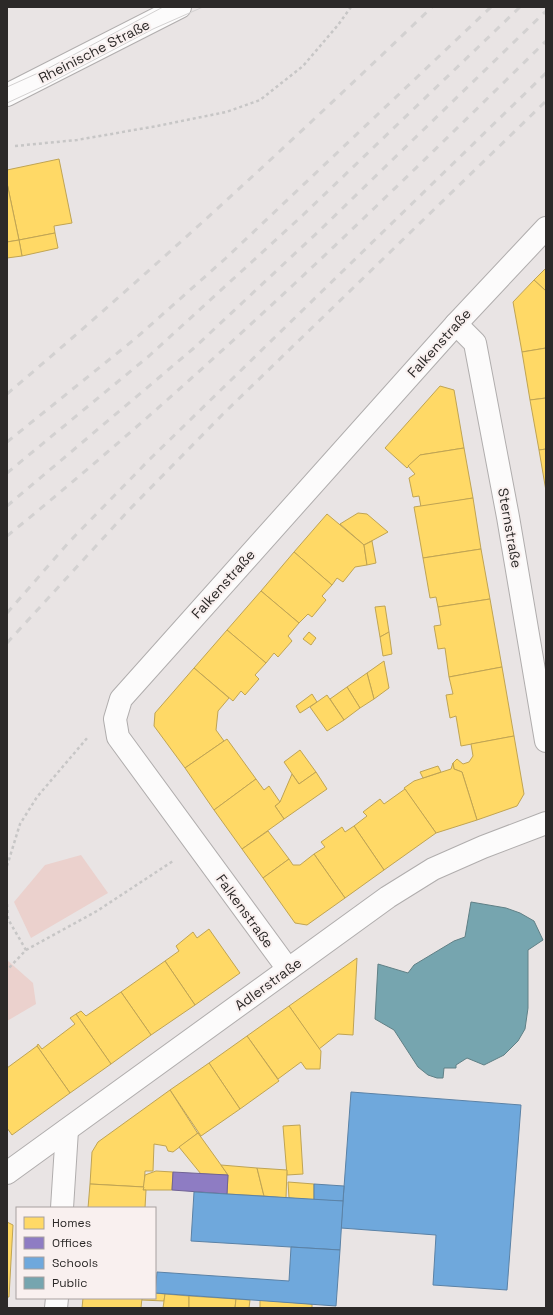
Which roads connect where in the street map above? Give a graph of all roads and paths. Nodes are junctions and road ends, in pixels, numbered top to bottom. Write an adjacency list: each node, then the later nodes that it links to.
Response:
1 (180, 7): 3 (street, Rheinische Straße)
2 (351, 7): 4 (path)
3 (7, 95)
4 (16, 146)
5 (546, 228): 6 (street, Falkenstraße)
6 (456, 324): 7 (street, Falkenstraße); 8 (street, Sternstraße)
7 (115, 719): 10 (street, Falkenstraße); 11 (path)
8 (546, 741)
9 (546, 823): 14 (street, Adlerstraße)
10 (196, 844): 13 (path); 14 (street, Falkenstraße)
11 (7, 866)
12 (7, 904): 13 (path)
13 (26, 950): 15 (path)
14 (288, 969): 16 (street, Adlerstraße)
15 (7, 970)
16 (67, 1130): 17 (street, Adlerstraße); 18 (street)
17 (7, 1174)
18 (62, 1207)

